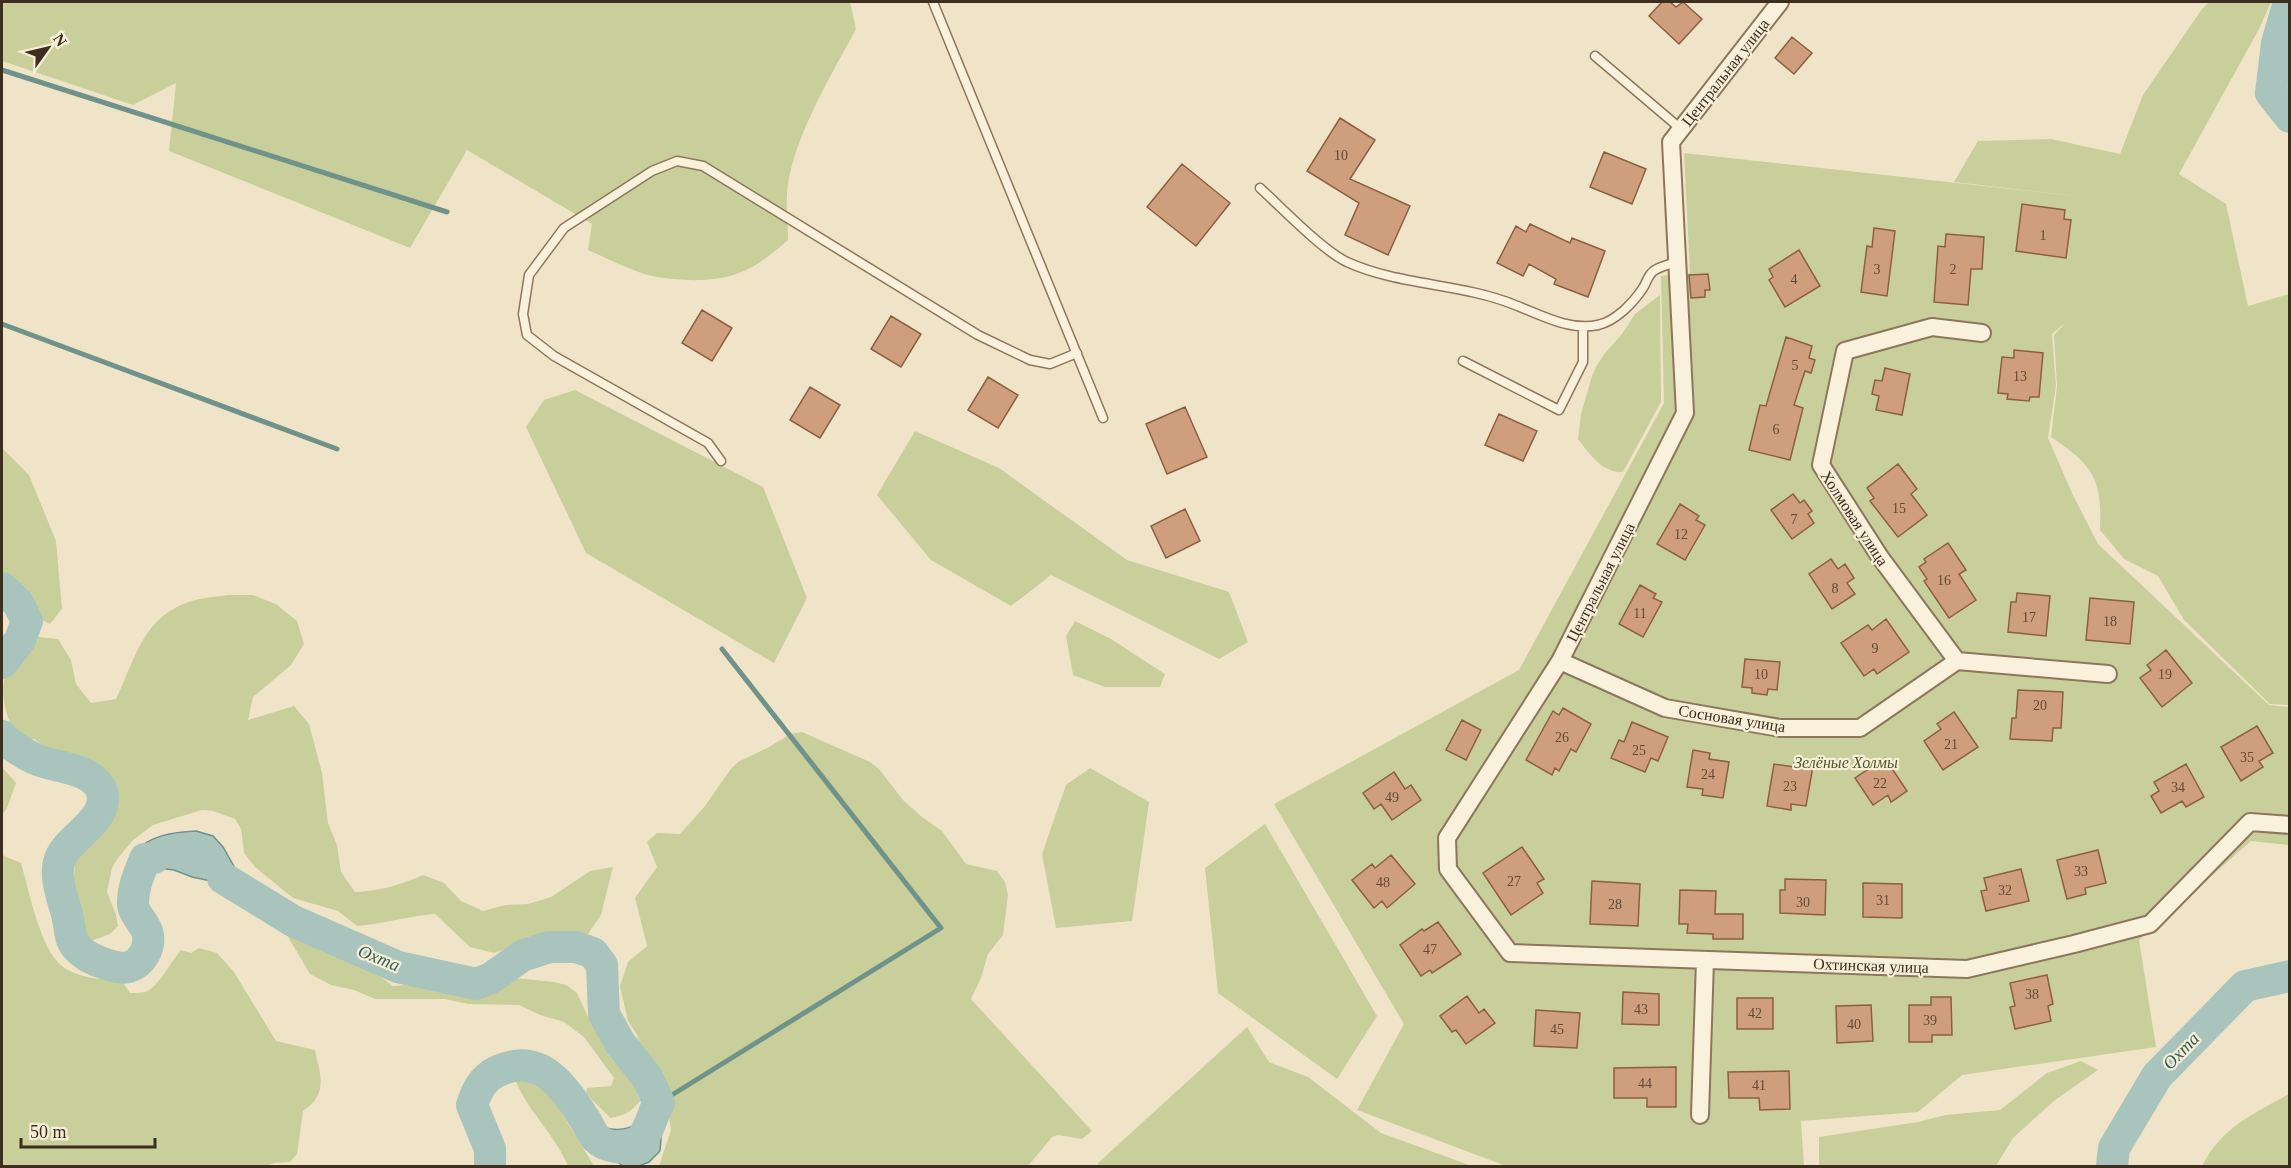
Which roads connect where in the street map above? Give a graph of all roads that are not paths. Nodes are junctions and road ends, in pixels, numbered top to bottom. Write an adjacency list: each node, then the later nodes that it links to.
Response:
1 (933, 2): 9 (lane)
2 (1780, 2): 4 (street, Центральная улица)
3 (1596, 56): 4 (lane)
4 (1676, 135): 6 (street, Центральная улица)
5 (1260, 188): 7 (lane)
6 (1677, 268): 7 (lane); 13 (street, Центральная улица)
7 (1583, 327): 10 (lane)
8 (1982, 333): 14 (street, Холмовая улица)
9 (1077, 353): 11 (lane); 12 (lane)
10 (1462, 361)
11 (1103, 418)
12 (721, 461)
13 (1560, 661): 14 (street, Сосновая улица); 17 (street, Центральная улица)
14 (1957, 661): 15 (street)
15 (2108, 674)
16 (2289, 825): 18 (street, Охтинская улица)
17 (1448, 869): 18 (street, Охтинская улица)
18 (1704, 960): 19 (street)
19 (1700, 1115)

